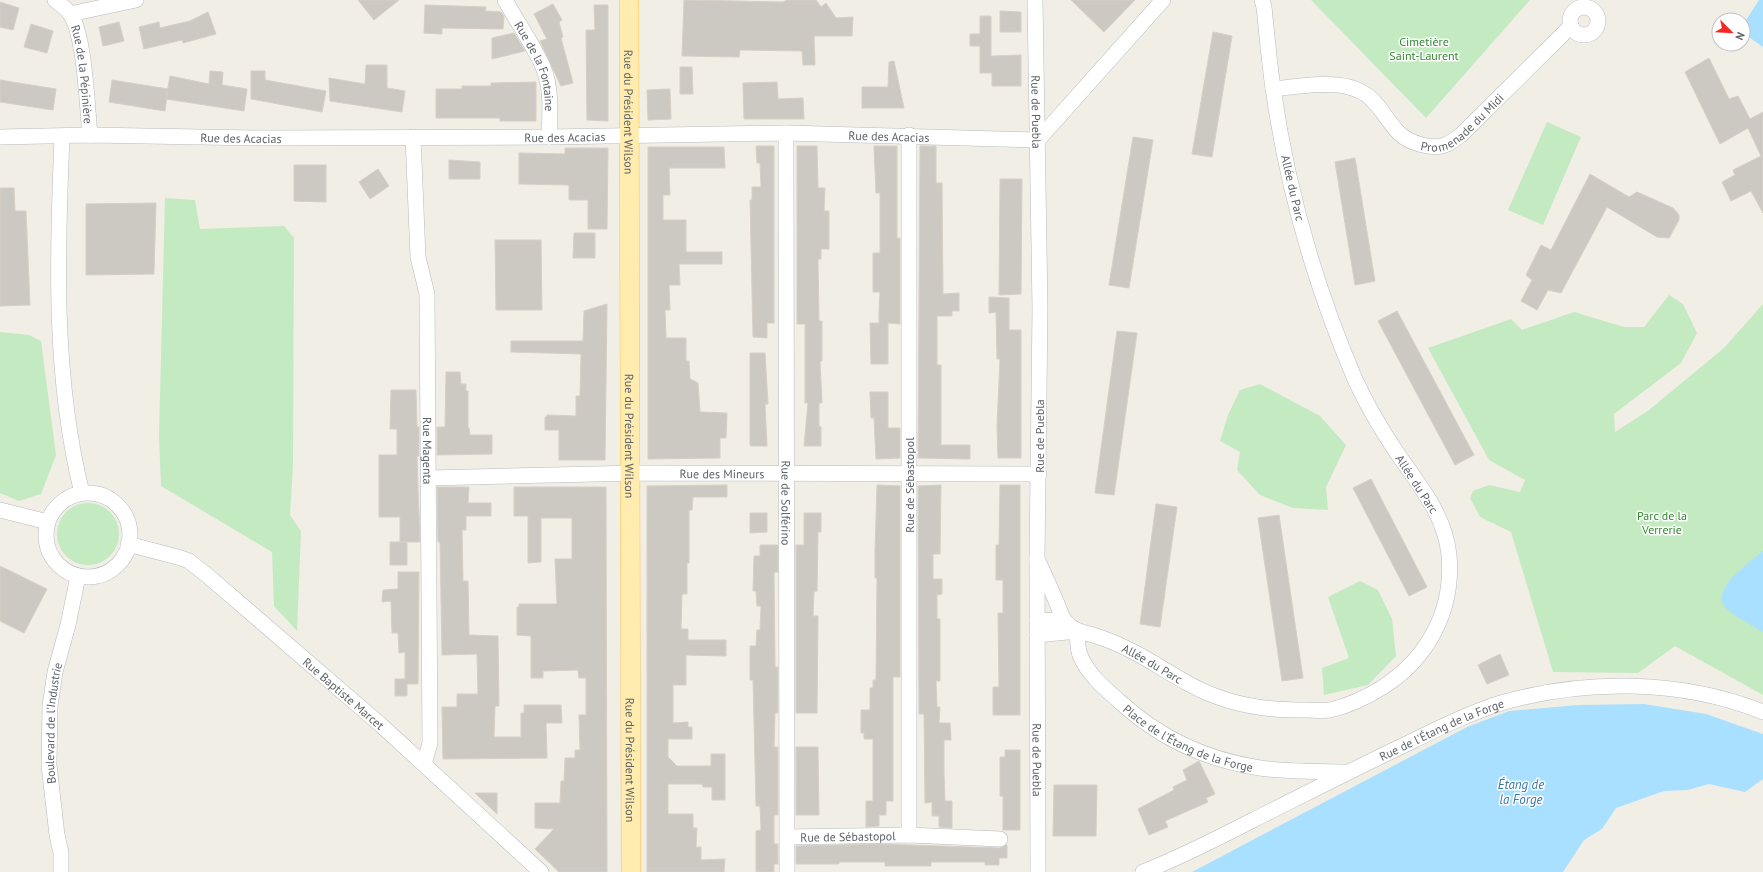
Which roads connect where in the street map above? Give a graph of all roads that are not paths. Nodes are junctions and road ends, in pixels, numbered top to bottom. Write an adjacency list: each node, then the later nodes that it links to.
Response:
1 (55, 0): 9 (street, Rue de la Pépinière)
2 (136, 0): 9 (street, Rue de la Pépinière)
3 (505, 0): 19 (street, Rue de la Fontaine)
4 (629, 0): 15 (main road, Rue du Président Wilson)
5 (1035, 0): 20 (street, Rue de Puebla)
6 (1163, 0): 20 (street)
7 (1262, 0): 11 (street, Allée du Parc)
8 (1597, 5): 10 (street); 10 (street)
9 (70, 14): 14 (street, Rue de la Pépinière)
10 (1571, 26): 11 (street, Promenade du Midi)
11 (1273, 89): 34 (street, Allée du Parc)
12 (786, 133): 13 (street, Rue des Acacias); 15 (street, Rue des Acacias); 24 (street, Rue de Solférino)
13 (909, 135): 20 (street, Rue des Acacias); 22 (street, Rue de Sébastopol)
14 (90, 136): 17 (street, Rue des Acacias); 18 (street, Rue des Acacias)
15 (630, 136): 19 (street, Rue des Acacias); 21 (main road, Rue du Président Wilson)
16 (0, 137): 17 (street, Rue des Acacias)
17 (62, 137): 26 (street)
18 (412, 137): 19 (street, Rue des Acacias); 25 (street, Rue Magenta)
19 (549, 137)
20 (1038, 140): 23 (street, Rue de Puebla)
21 (629, 474): 24 (street, Rue des Mineurs); 25 (street, Rue des Mineurs); 44 (main road, Rue du Président Wilson)
22 (909, 474): 23 (street, Rue des Mineurs); 24 (street, Rue des Mineurs); 39 (street, Rue de Sébastopol)
23 (1039, 474): 30 (street, Rue de Puebla)
24 (786, 475): 40 (street, Rue de Solférino)
25 (429, 478): 37 (street, Rue Magenta)
26 (82, 493): 28 (street); 29 (street)
27 (0, 510): 28 (street)
28 (48, 522): 31 (street)
29 (128, 544): 31 (street); 37 (street, Rue Baptiste Marcet)
30 (1037, 559): 32 (street, Rue de Puebla); 33 (street, Allée du Parc)
31 (78, 576): 42 (street, Boulevard de l'Industrie)
32 (1037, 620): 33 (street); 35 (street, Rue de Puebla)
33 (1065, 621): 34 (street, Allée du Parc)
34 (1077, 631): 35 (street, Allée du Parc); 38 (street, Place de l'Étang de la Forge)
35 (1038, 635): 46 (street, Rue de Puebla)
36 (1763, 712): 38 (street, Rue de l'Étang de la Forge)
37 (424, 764): 43 (street, Rue Baptiste Marcet)
38 (1348, 772): 47 (street, Rue de l'Étang de la Forge)
39 (909, 835): 40 (street, Rue de Sébastopol); 41 (street, Rue de Sébastopol)
40 (788, 837): 45 (street, Rue de Solférino)
41 (1000, 839)
42 (61, 872)
43 (541, 872)
44 (631, 872)
45 (787, 872)
46 (1038, 872)
47 (1143, 872)

